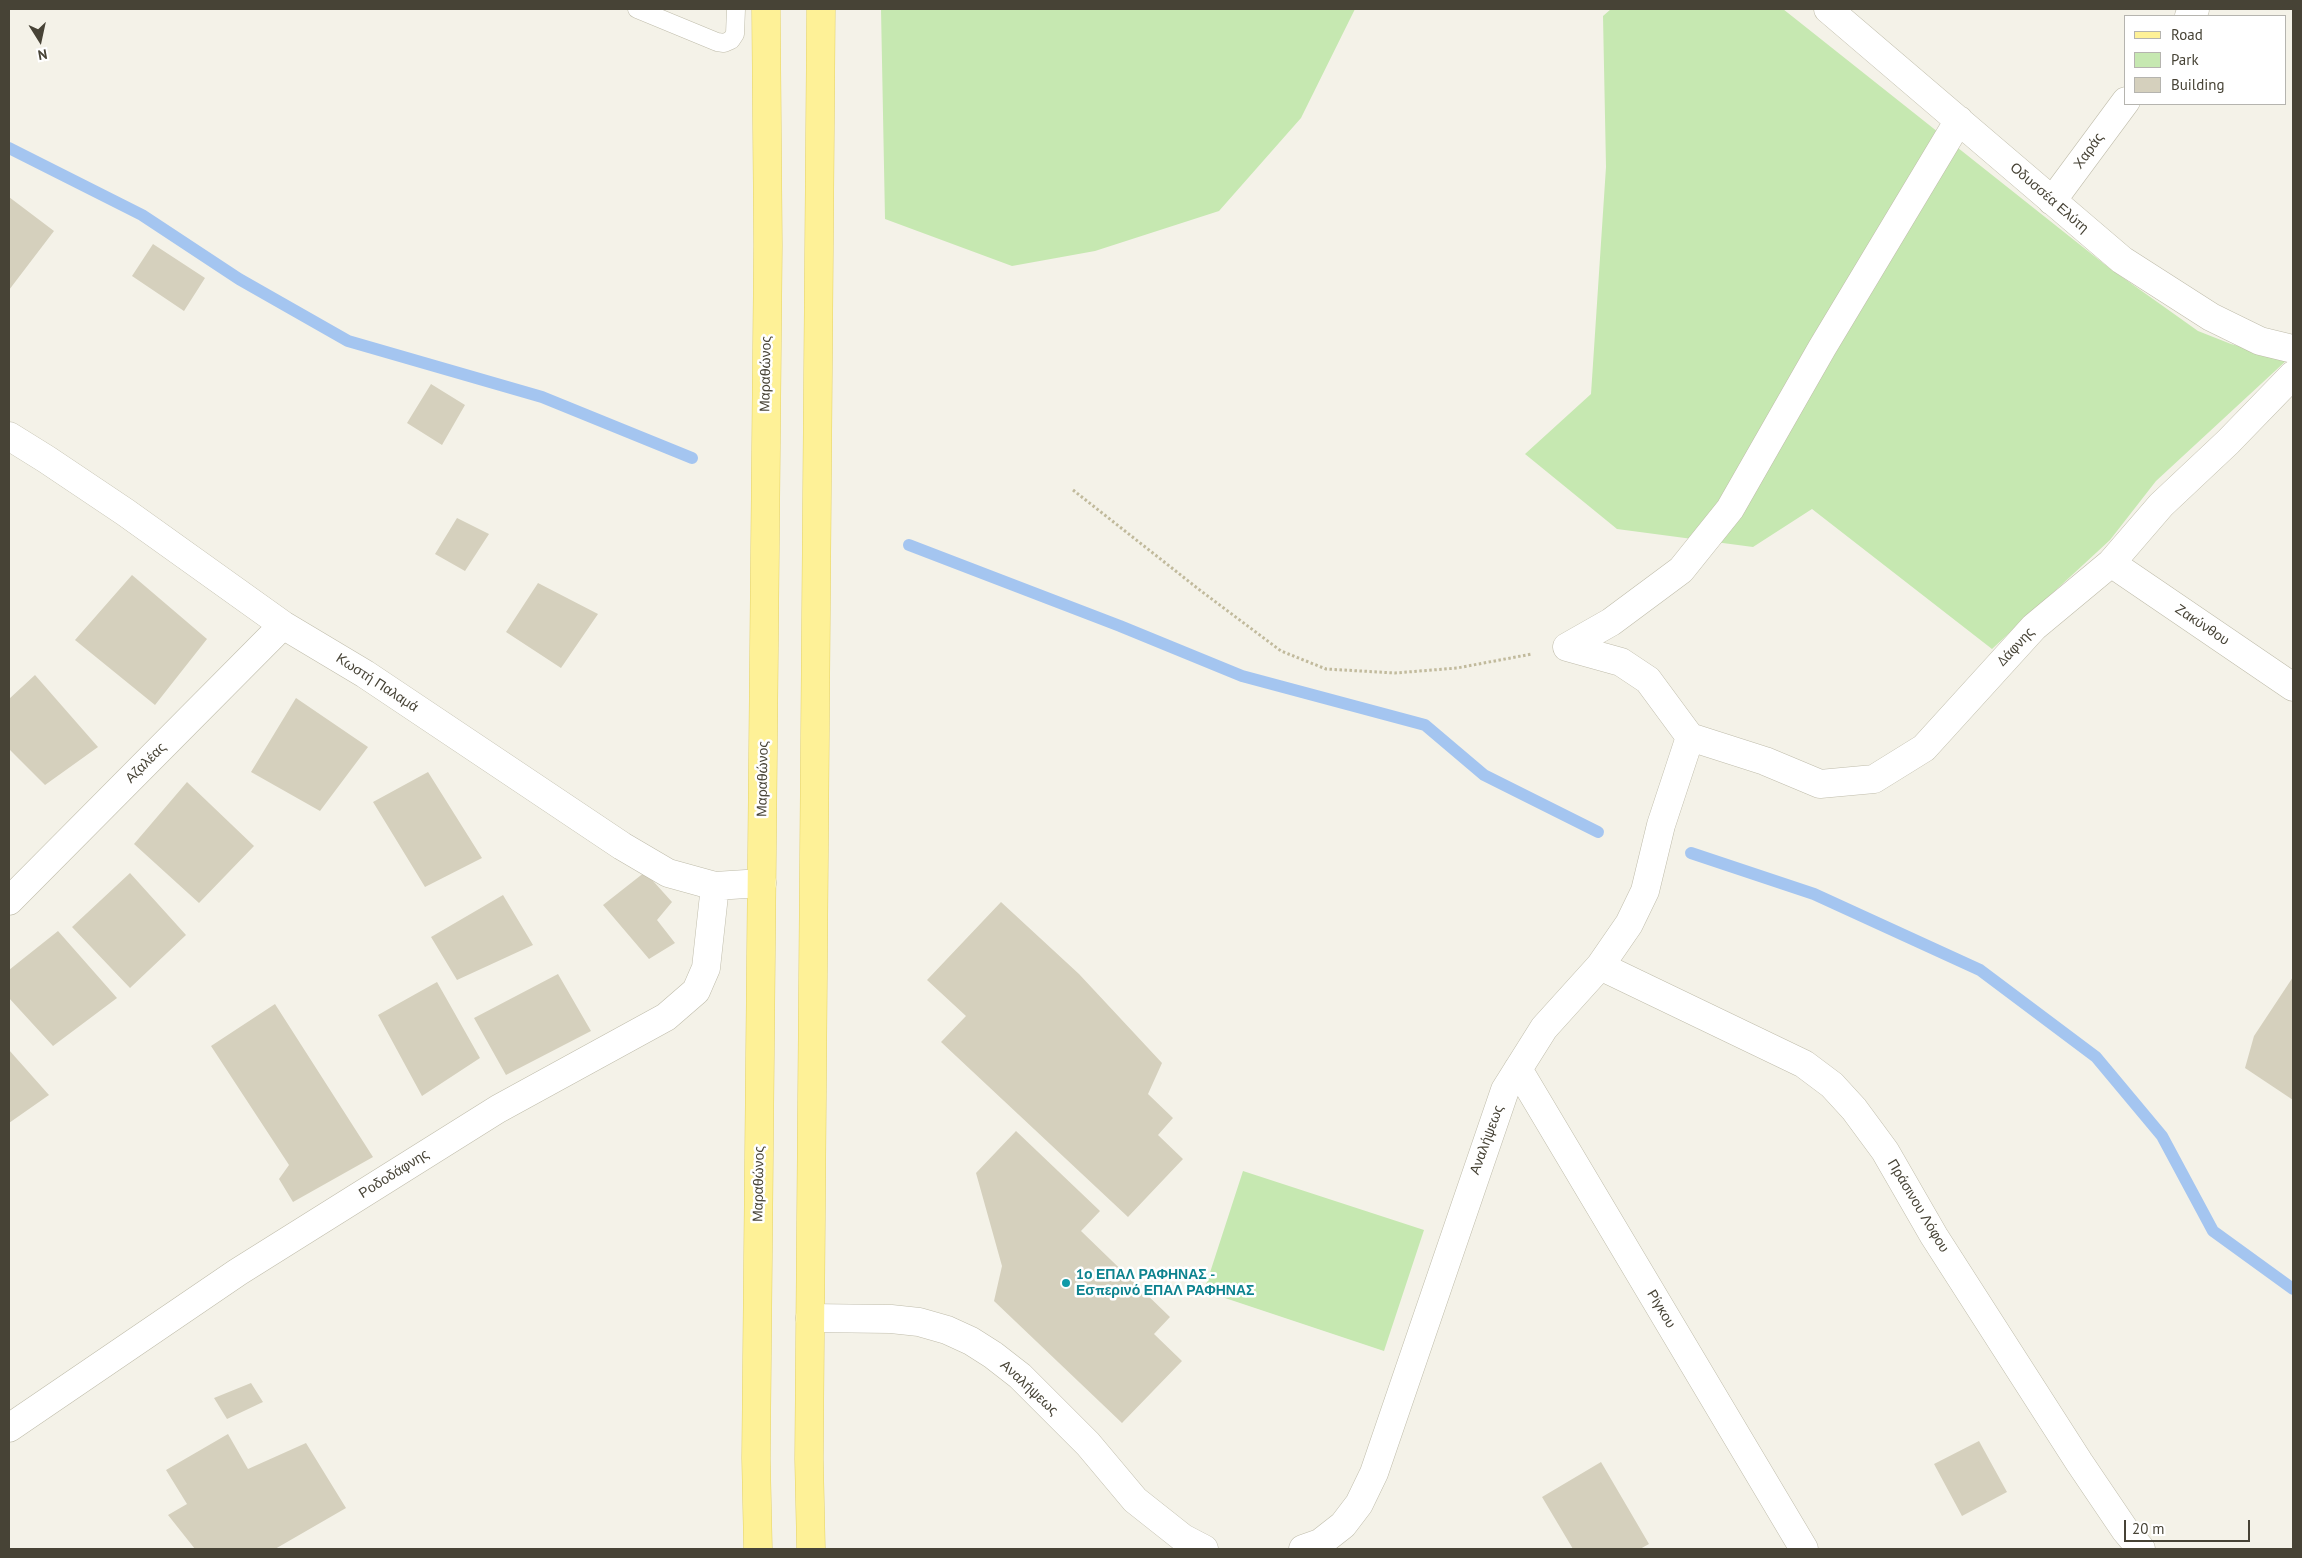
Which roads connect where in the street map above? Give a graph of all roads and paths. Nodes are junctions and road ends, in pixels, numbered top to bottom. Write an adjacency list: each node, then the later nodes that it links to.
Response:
1 (637, 9): 2 (lane)
2 (736, 9)
3 (766, 9): 18 (main road, Μαραθώνος)
4 (821, 9): 23 (main road)
5 (1828, 9): 7 (street, Οδυσσέα Ελύτη)
6 (2124, 104): 8 (street, Χαράς)
7 (1959, 120): 8 (street, Οδυσσέα Ελύτη); 15 (street)
8 (2052, 201): 9 (street, Οδυσσέα Ελύτη)
9 (2293, 348)
10 (2293, 375): 13 (street, Δάφνης)
11 (9, 436): 14 (street, Κωστή Παλαμά)
12 (1072, 490): 15 (path)
13 (2111, 563): 16 (street, Ζακύνθου); 17 (street, Δάφνης)
14 (283, 625): 19 (street, Κωστή Παλαμά); 20 (street, Αζαλέας)
15 (1567, 647): 17 (street)
16 (2293, 687)
17 (1690, 737): 21 (street, Αναλήψεως)
18 (762, 883): 19 (street, Κωστή Παλαμά); 25 (main road, Μαραθώνος)
19 (715, 886): 24 (street, Ροδοδάφνης)
20 (9, 901)
21 (1600, 966): 22 (street, Αναλήψεως); 30 (street, Πράσινου Λόφου)
22 (1518, 1069): 28 (street, Αναλήψεως); 29 (street, Ρίγκου)
23 (810, 1318): 26 (main road); 27 (street, Αναλήψεως)
24 (9, 1428)
25 (758, 1549)
26 (811, 1549)
27 (1204, 1549)
28 (1303, 1549)
29 (1804, 1549)
30 (2141, 1549)

